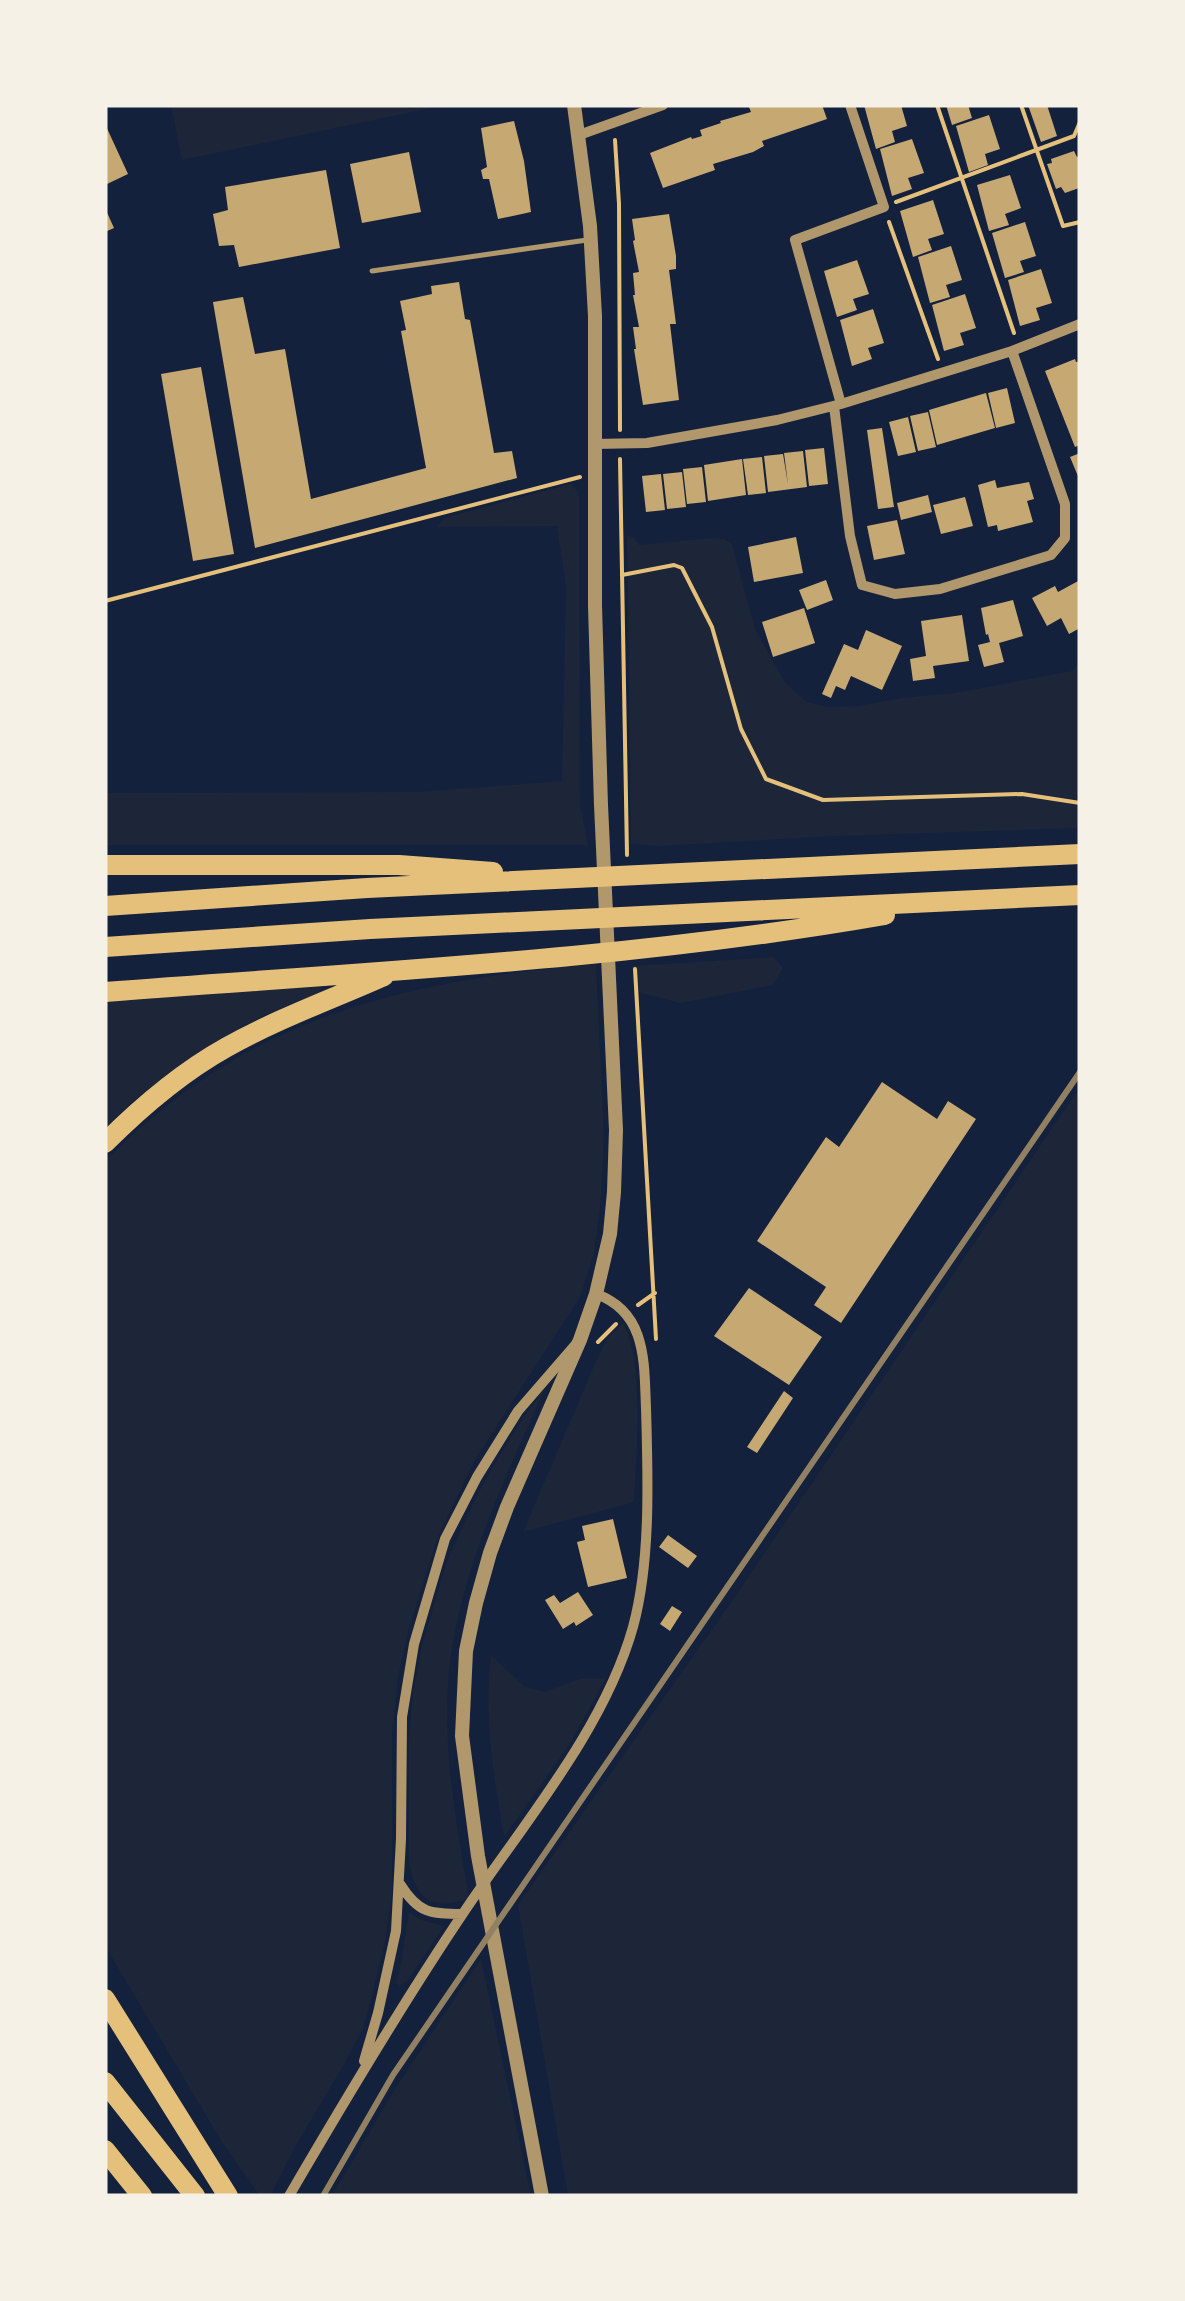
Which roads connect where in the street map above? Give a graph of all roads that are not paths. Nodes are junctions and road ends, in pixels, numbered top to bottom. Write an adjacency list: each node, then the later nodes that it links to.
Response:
1 (574, 105): 4 (street)
2 (663, 105): 4 (street)
3 (850, 105): 9 (street)
4 (578, 136): 5 (street)
5 (591, 240): 6 (lane); 10 (street)
6 (372, 271)
7 (1080, 324): 8 (street)
8 (1016, 350): 9 (street); 9 (street)
9 (838, 405): 10 (street)
10 (594, 444): 21 (street)
11 (1080, 854): 13 (highway)
12 (105, 866): 13 (highway)
13 (585, 880): 16 (highway)
14 (1080, 895): 15 (highway)
15 (965, 902): 17 (highway); 18 (highway)
16 (105, 906)
17 (105, 948)
18 (399, 970): 19 (highway); 20 (highway)
19 (105, 992)
20 (105, 1144)
21 (596, 1294): 22 (street); 24 (street)
22 (580, 1340): 23 (street); 33 (street)
23 (400, 1883): 24 (street); 26 (street)
24 (462, 1914): 26 (street)
25 (105, 1999): 31 (highway)
26 (361, 2074): 32 (street)
27 (105, 2082): 30 (highway)
28 (105, 2150): 29 (highway)
29 (142, 2196)
30 (195, 2196)
31 (228, 2196)
32 (289, 2196)
33 (542, 2196)

